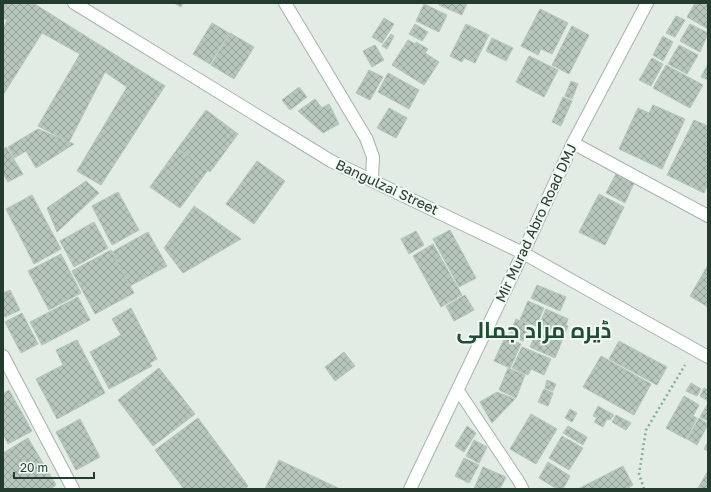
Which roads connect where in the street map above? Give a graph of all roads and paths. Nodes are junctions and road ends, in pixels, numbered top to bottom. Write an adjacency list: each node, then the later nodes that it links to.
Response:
1 (74, 3): 5 (street, Bangulzai Street)
2 (285, 3): 5 (street)
3 (647, 3): 4 (street, Mir Murad Abro Road DMJ)
4 (573, 143): 6 (street); 7 (street, Mir Murad Abro Road DMJ)
5 (372, 179): 7 (street, Bangulzai Street)
6 (708, 216)
7 (523, 253): 8 (street, Bangulzai Street); 11 (street, Mir Murad Abro Road DMJ)
8 (694, 349): 10 (street, Bangulzai Street); 15 (path)
9 (3, 356): 12 (street)
10 (708, 357)
11 (458, 390): 13 (street, Mir Murad Abro Road DMJ); 14 (lane)
12 (73, 489)
13 (410, 489)
14 (523, 489)
15 (644, 489)

